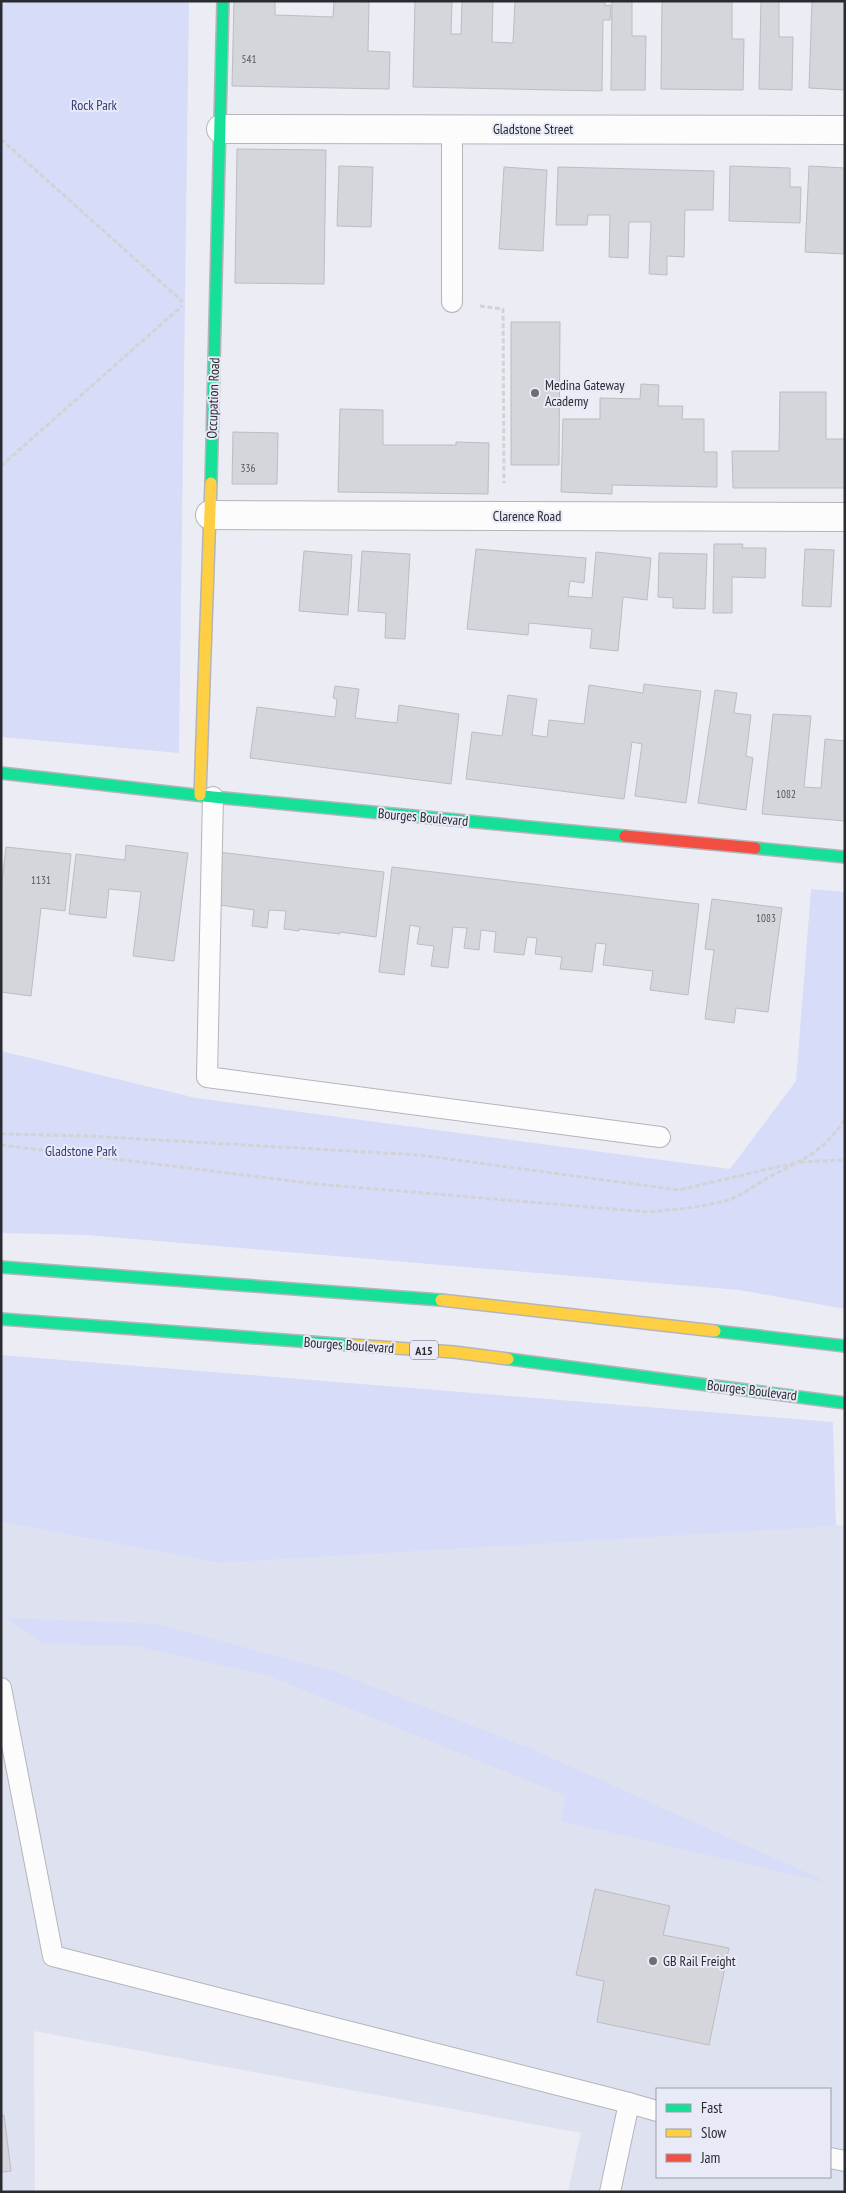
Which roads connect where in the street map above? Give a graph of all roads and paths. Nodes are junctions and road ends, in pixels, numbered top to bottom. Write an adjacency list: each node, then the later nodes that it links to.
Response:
1 (223, 1): 2 (main road, Occupation Road)
2 (221, 129): 3 (street, Gladstone Street); 8 (main road, Occupation Road)
3 (452, 129): 4 (street, Gladstone Street); 6 (lane)
4 (845, 130)
5 (1, 139): 7 (path)
6 (452, 302): 9 (path)
7 (1, 466)
8 (210, 515): 9 (street, Clarence Road); 12 (main road, Occupation Road)
9 (504, 516): 10 (street, Clarence Road)
10 (845, 517)
11 (1, 773): 12 (main road, Bourges Boulevard)
12 (206, 796): 13 (main road, Bourges Boulevard); 16 (lane)
13 (845, 857)
14 (845, 1119): 19 (path)
15 (1, 1134): 19 (path)
16 (660, 1137)
17 (1, 1145): 19 (path)
18 (845, 1160): 19 (path)
19 (801, 1162)
20 (1, 1266): 22 (main road)
21 (1, 1319): 23 (main road, Bourges Boulevard / A15)
22 (845, 1346)
23 (845, 1403)
24 (1, 1688): 25 (lane)
25 (629, 2103): 26 (lane); 29 (lane)
26 (656, 2111)
27 (831, 2158): 28 (lane)
28 (845, 2161)
29 (610, 2192)

